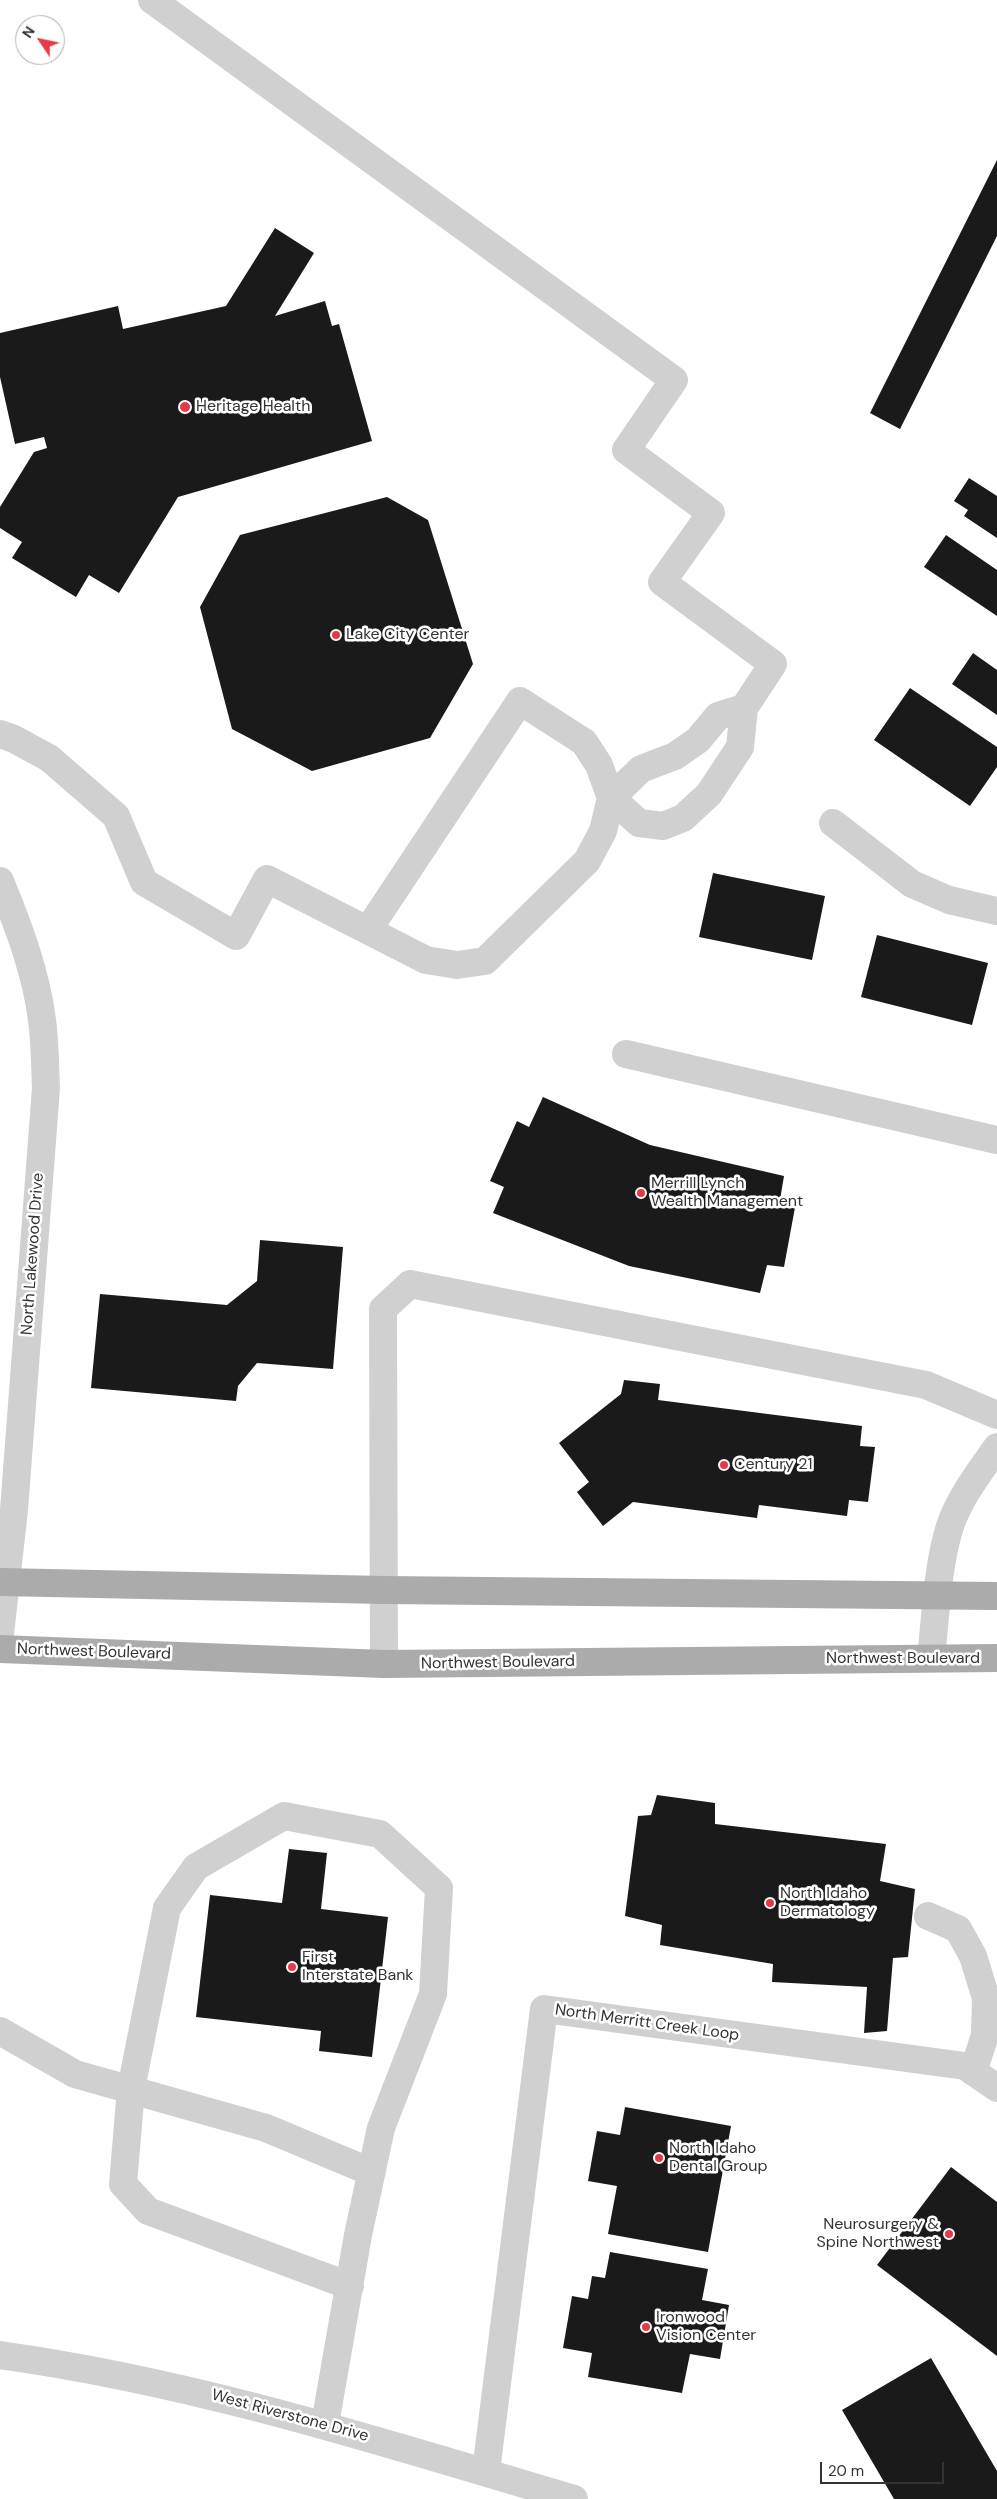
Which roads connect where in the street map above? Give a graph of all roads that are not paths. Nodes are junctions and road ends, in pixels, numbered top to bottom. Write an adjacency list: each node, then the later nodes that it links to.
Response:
1 (152, 0): 2 (street)
2 (744, 708): 4 (street); 4 (street)
3 (0, 734): 8 (street)
4 (611, 798): 8 (street); 8 (street)
5 (833, 823): 7 (street)
6 (0, 881): 12 (street, North Lakewood Drive)
7 (997, 910)
8 (368, 930)
9 (626, 1054): 10 (street)
10 (997, 1140)
11 (997, 1415): 15 (street)
12 (10, 1434): 14 (street, North Lakewood Drive)
13 (997, 1447): 16 (street)
14 (3, 1582): 15 (main road); 18 (street, North Lakewood Drive)
15 (384, 1590): 16 (main road); 22 (street)
16 (938, 1596): 17 (main road); 20 (street)
17 (997, 1596)
18 (0, 1634)
19 (0, 1648): 22 (main road, Northwest Boulevard)
20 (932, 1658): 21 (main road, Northwest Boulevard); 22 (main road, Northwest Boulevard)
21 (997, 1658)
22 (384, 1664)
23 (928, 1916): 25 (street)
24 (0, 2031): 27 (street)
25 (973, 2072): 26 (street, North Merritt Creek Loop); 32 (street, North Merritt Creek Loop)
26 (997, 2088)
27 (131, 2089): 28 (street); 28 (street); 29 (street)
28 (371, 2172): 29 (street)
29 (350, 2286): 31 (street)
30 (0, 2355): 31 (street, West Riverstone Drive)
31 (325, 2424): 32 (street, West Riverstone Drive)
32 (486, 2471): 33 (street, West Riverstone Drive)
33 (558, 2497)

